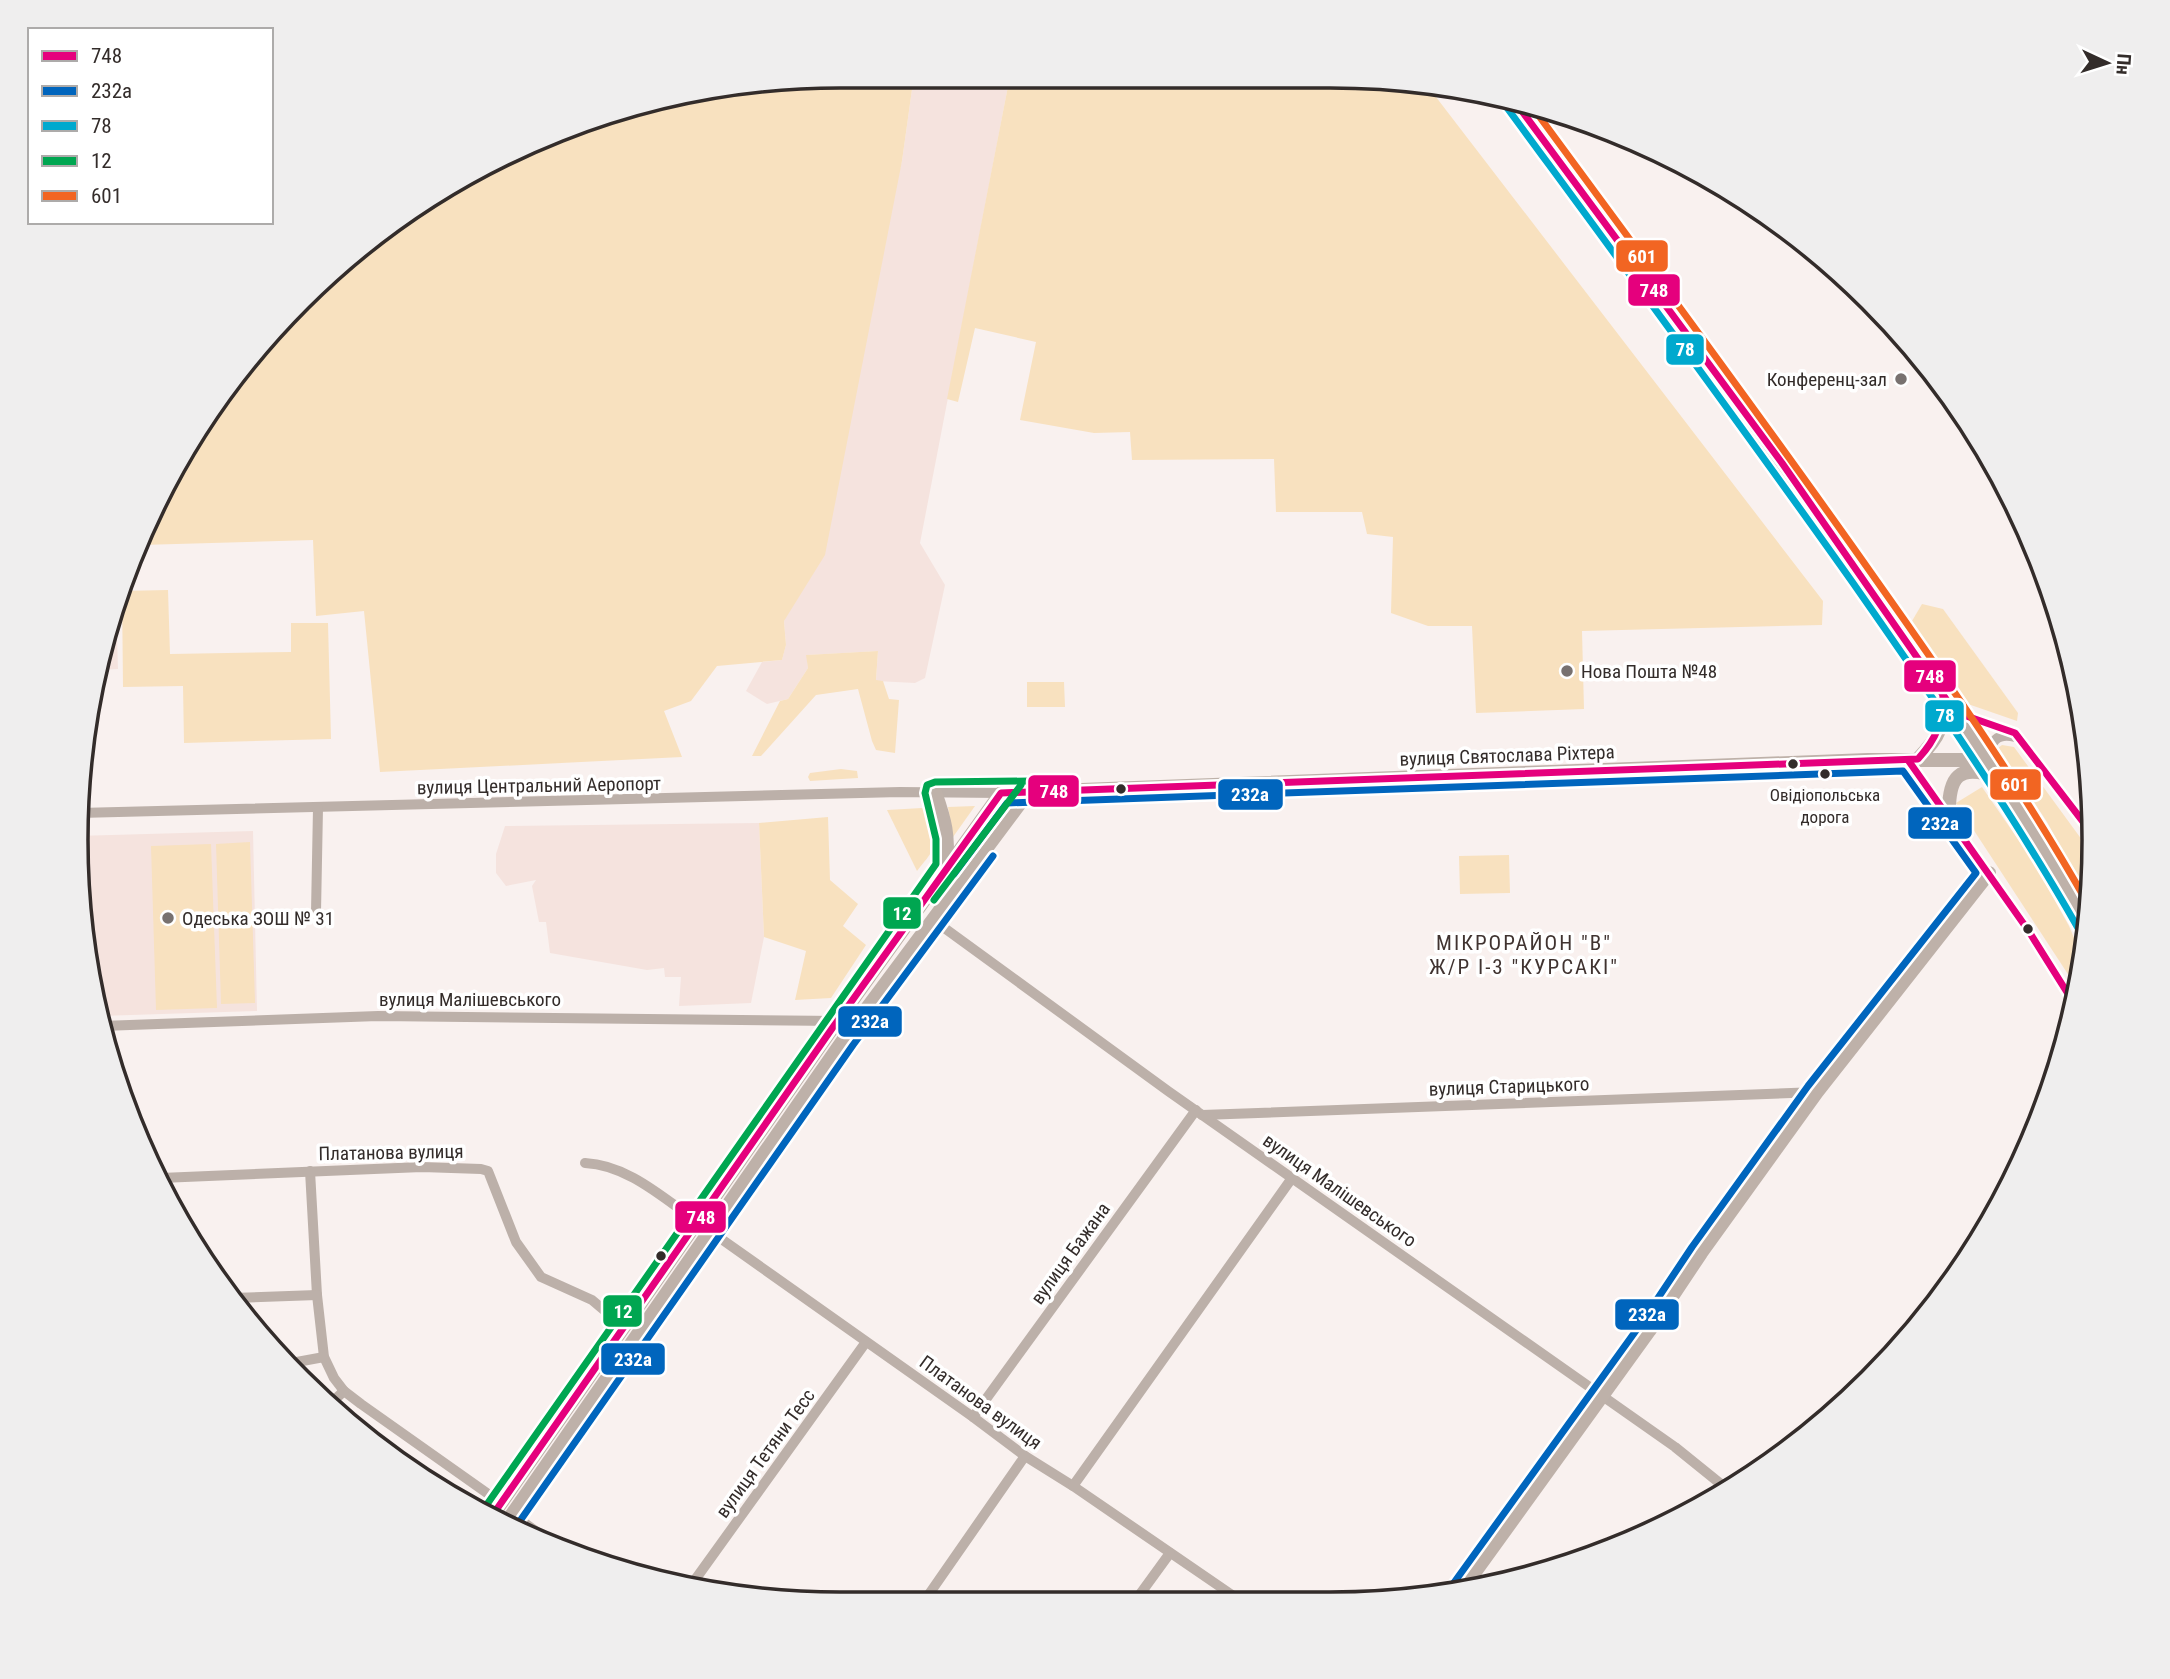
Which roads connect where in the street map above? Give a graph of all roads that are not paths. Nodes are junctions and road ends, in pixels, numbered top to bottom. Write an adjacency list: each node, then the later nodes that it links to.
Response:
1 (1523, 113): 2 (main road)
2 (1943, 694): 3 (main road); 5 (main road)
3 (1955, 712): 4 (street); 6 (main road)
4 (2021, 739): 6 (street); 14 (street)
5 (1913, 759): 6 (main road, вулиця Святослава Ріхтера); 8 (main road, вулиця Святослава Ріхтера); 13 (street)
6 (1986, 760): 7 (main road)
7 (1999, 778): 13 (main road); 17 (main road)
8 (1029, 791): 10 (main road, вулиця Святослава Ріхтера); 19 (main road)
9 (935, 792): 10 (street, вулиця Центральний Аеропорт); 11 (street, вулиця Центральний Аеропорт); 15 (main road)
10 (1001, 793): 15 (main road)
11 (318, 808): 12 (street, вулиця Центральний Аеропорт); 18 (street)
12 (89, 813)
13 (1949, 816): 16 (street)
14 (2082, 820)
15 (946, 867): 21 (main road)
16 (1989, 873): 20 (street); 23 (main road)
17 (2079, 909)
18 (316, 912)
19 (932, 919): 24 (street, вулиця Малішевського); 30 (main road)
20 (2067, 992)
21 (838, 1021): 22 (street, вулиця Малішевського); 29 (main road)
22 (111, 1026)
23 (1817, 1092): 24 (street, вулиця Старицького); 38 (main road)
24 (1199, 1113): 28 (street, вулиця Малішевського); 40 (street, вулиця Бажана)
25 (585, 1163): 29 (street)
26 (310, 1171): 27 (street, Платанова вулиця); 31 (street); 33 (street, Платанова вулиця)
27 (168, 1178)
28 (1292, 1178): 38 (street, вулиця Малішевського); 43 (street)
29 (698, 1222): 33 (main road)
30 (710, 1231): 34 (street, Платанова вулиця); 46 (main road)
31 (317, 1295): 32 (street); 35 (street)
32 (243, 1298)
33 (624, 1327): 44 (main road)
34 (866, 1342): 40 (street, Платанова вулиця); 48 (street, вулиця Тетяни Тесс)
35 (324, 1357): 36 (street); 37 (street)
36 (299, 1362)
37 (344, 1391): 39 (street); 44 (street)
38 (1603, 1396): 42 (street, вулиця Малішевського); 49 (main road)
39 (337, 1398)
40 (973, 1417): 41 (street, Платанова вулиця)
41 (1025, 1456): 43 (street, Платанова вулиця); 50 (street)
42 (1719, 1483)
43 (1073, 1486): 47 (street, Платанова вулиця)
44 (501, 1503): 45 (main road)
45 (497, 1509)
46 (511, 1516)
47 (1170, 1553): 51 (street); 52 (street, Платанова вулиця)
48 (697, 1578)
49 (1471, 1578)
50 (930, 1592)
51 (1142, 1592)
52 (1228, 1592)

